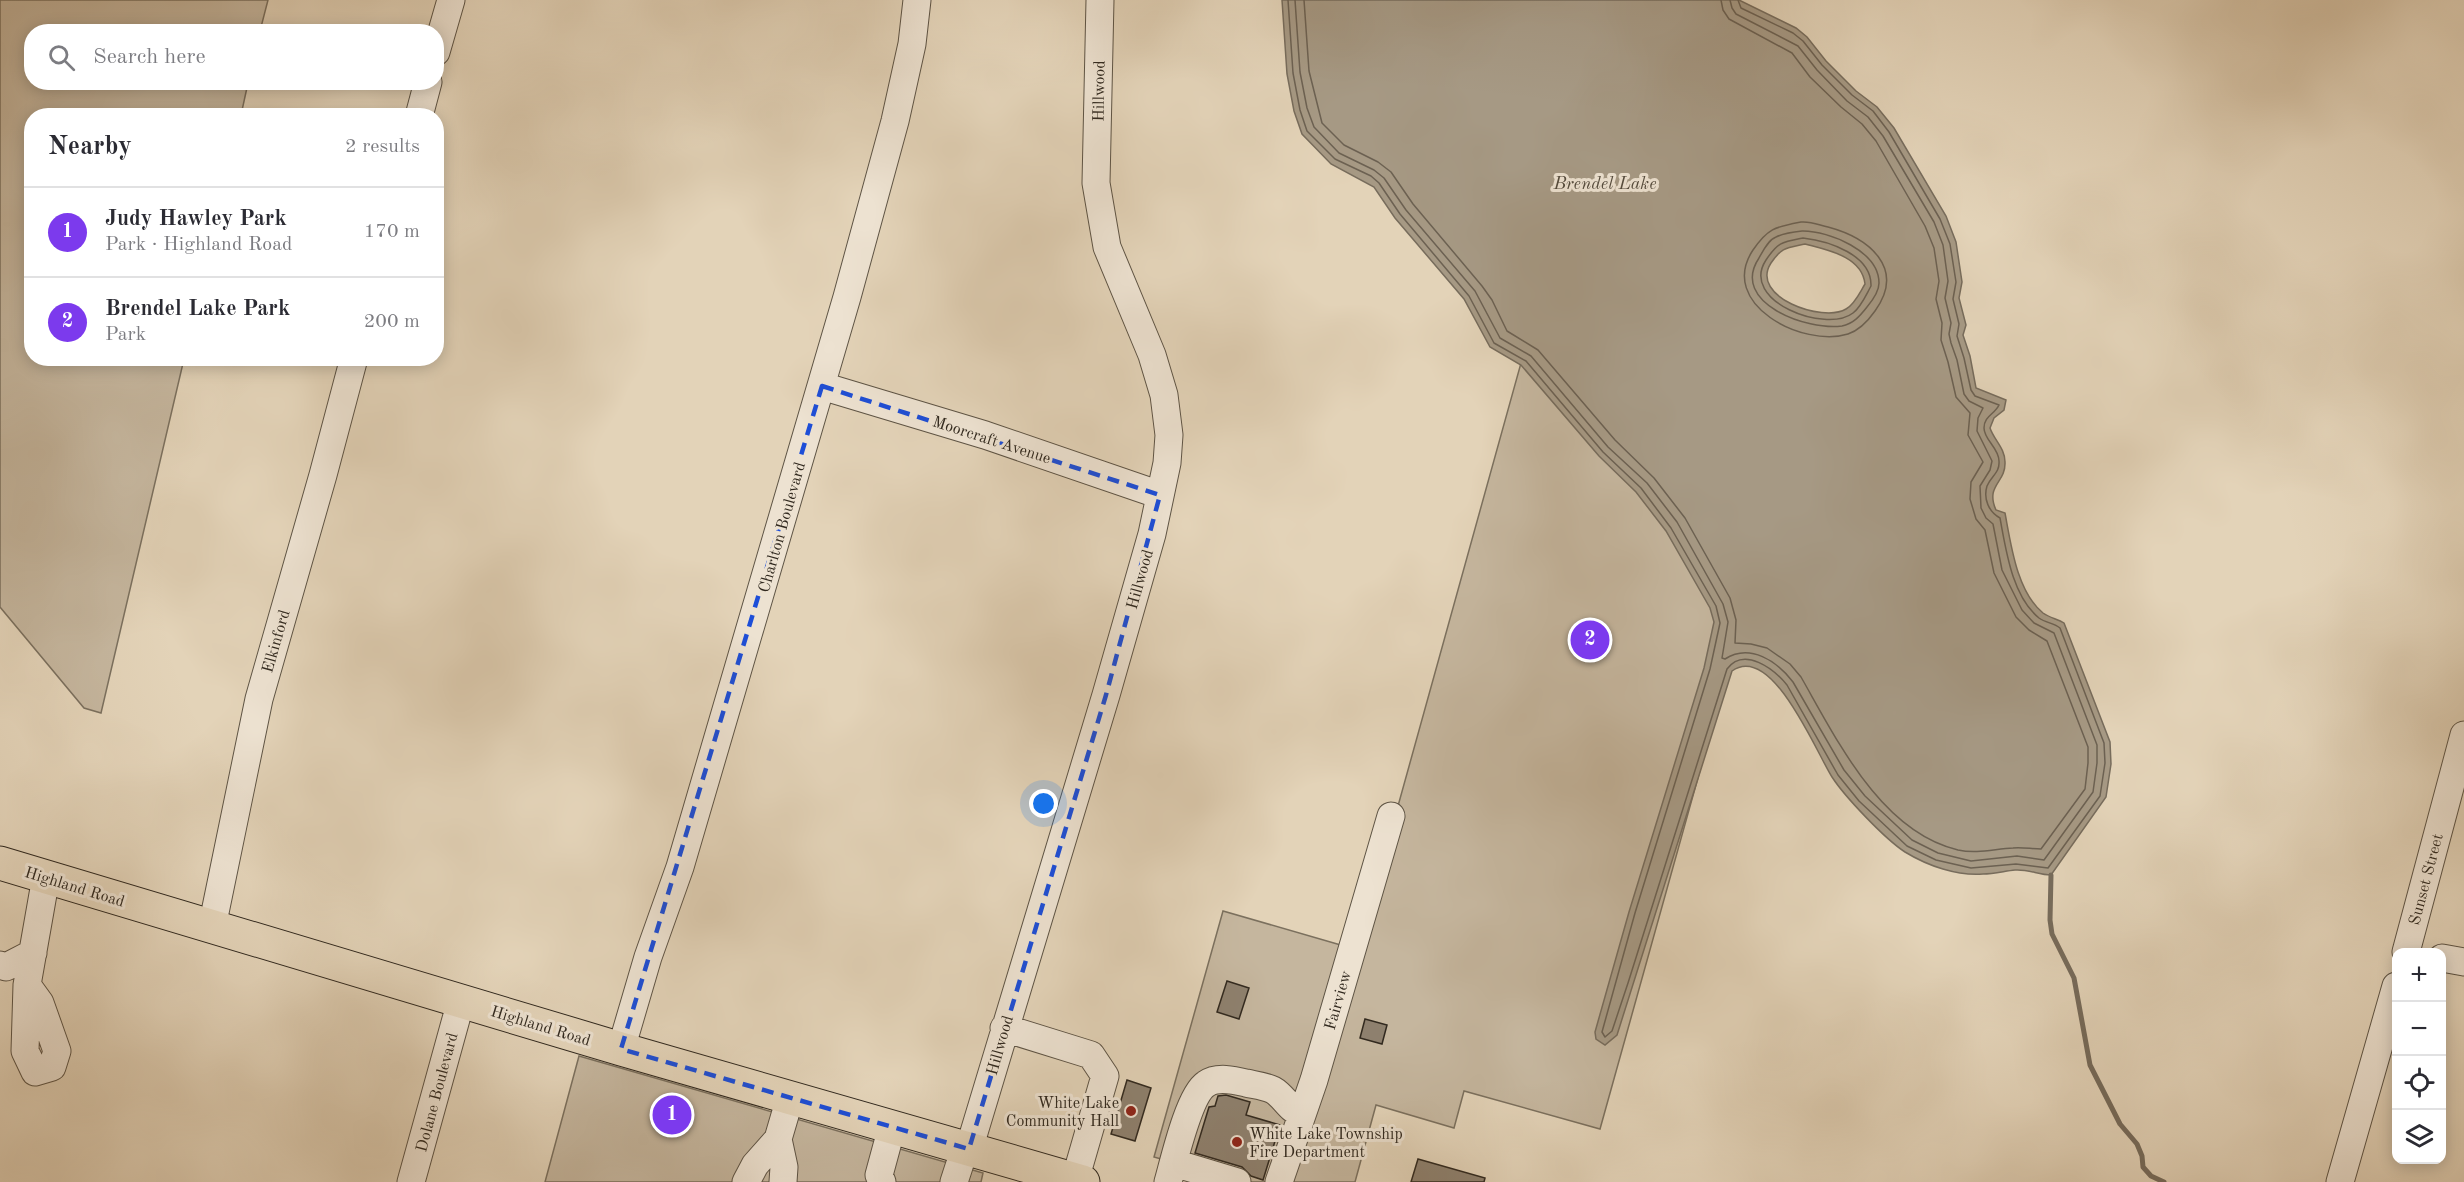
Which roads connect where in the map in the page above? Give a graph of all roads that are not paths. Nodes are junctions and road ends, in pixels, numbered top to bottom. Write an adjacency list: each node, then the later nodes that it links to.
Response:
1 (451, 0): 4 (street)
2 (916, 0): 8 (street, Charlton Boulevard)
3 (1100, 0): 9 (street, Hillwood)
4 (444, 24)
5 (426, 90): 6 (street)
6 (421, 108)
7 (352, 366): 14 (street, Elkinford)
8 (822, 386): 9 (street, Moorcraft Avenue); 24 (street, Charlton Boulevard)
9 (1160, 495): 23 (street, Hillwood)
10 (2464, 735): 15 (street, Sunset Street)
11 (1391, 816): 26 (street, Fairview)
12 (0, 863): 13 (highway, Highland Road)
13 (46, 877): 14 (highway, Highland Road); 16 (street)
14 (212, 927): 21 (highway, Highland Road)
15 (2409, 948)
16 (33, 953): 19 (street); 20 (street)
17 (2446, 959): 18 (street)
18 (2464, 962)
19 (2, 974)
20 (27, 985)
21 (461, 1001): 24 (highway, Highland Road); 32 (street, Dolane Boulevard)
22 (2392, 1002): 39 (street)
23 (1004, 1028): 29 (street, Hillwood); 31 (street)
24 (621, 1049): 25 (highway, Highland Road)
25 (790, 1098): 27 (highway, Highland Road); 28 (street)
26 (1301, 1113): 30 (street); 38 (street, Fairview)
27 (892, 1127): 29 (highway, Highland Road); 35 (street)
28 (778, 1139): 33 (street); 34 (street)
29 (967, 1149): 31 (highway, Highland Road); 36 (street, Hillwood)
30 (1171, 1172): 37 (street)
31 (1069, 1180)
32 (411, 1182)
33 (746, 1182)
34 (783, 1182)
35 (882, 1182)
36 (954, 1182)
37 (1237, 1182)
38 (1279, 1182)
39 (2340, 1182)

